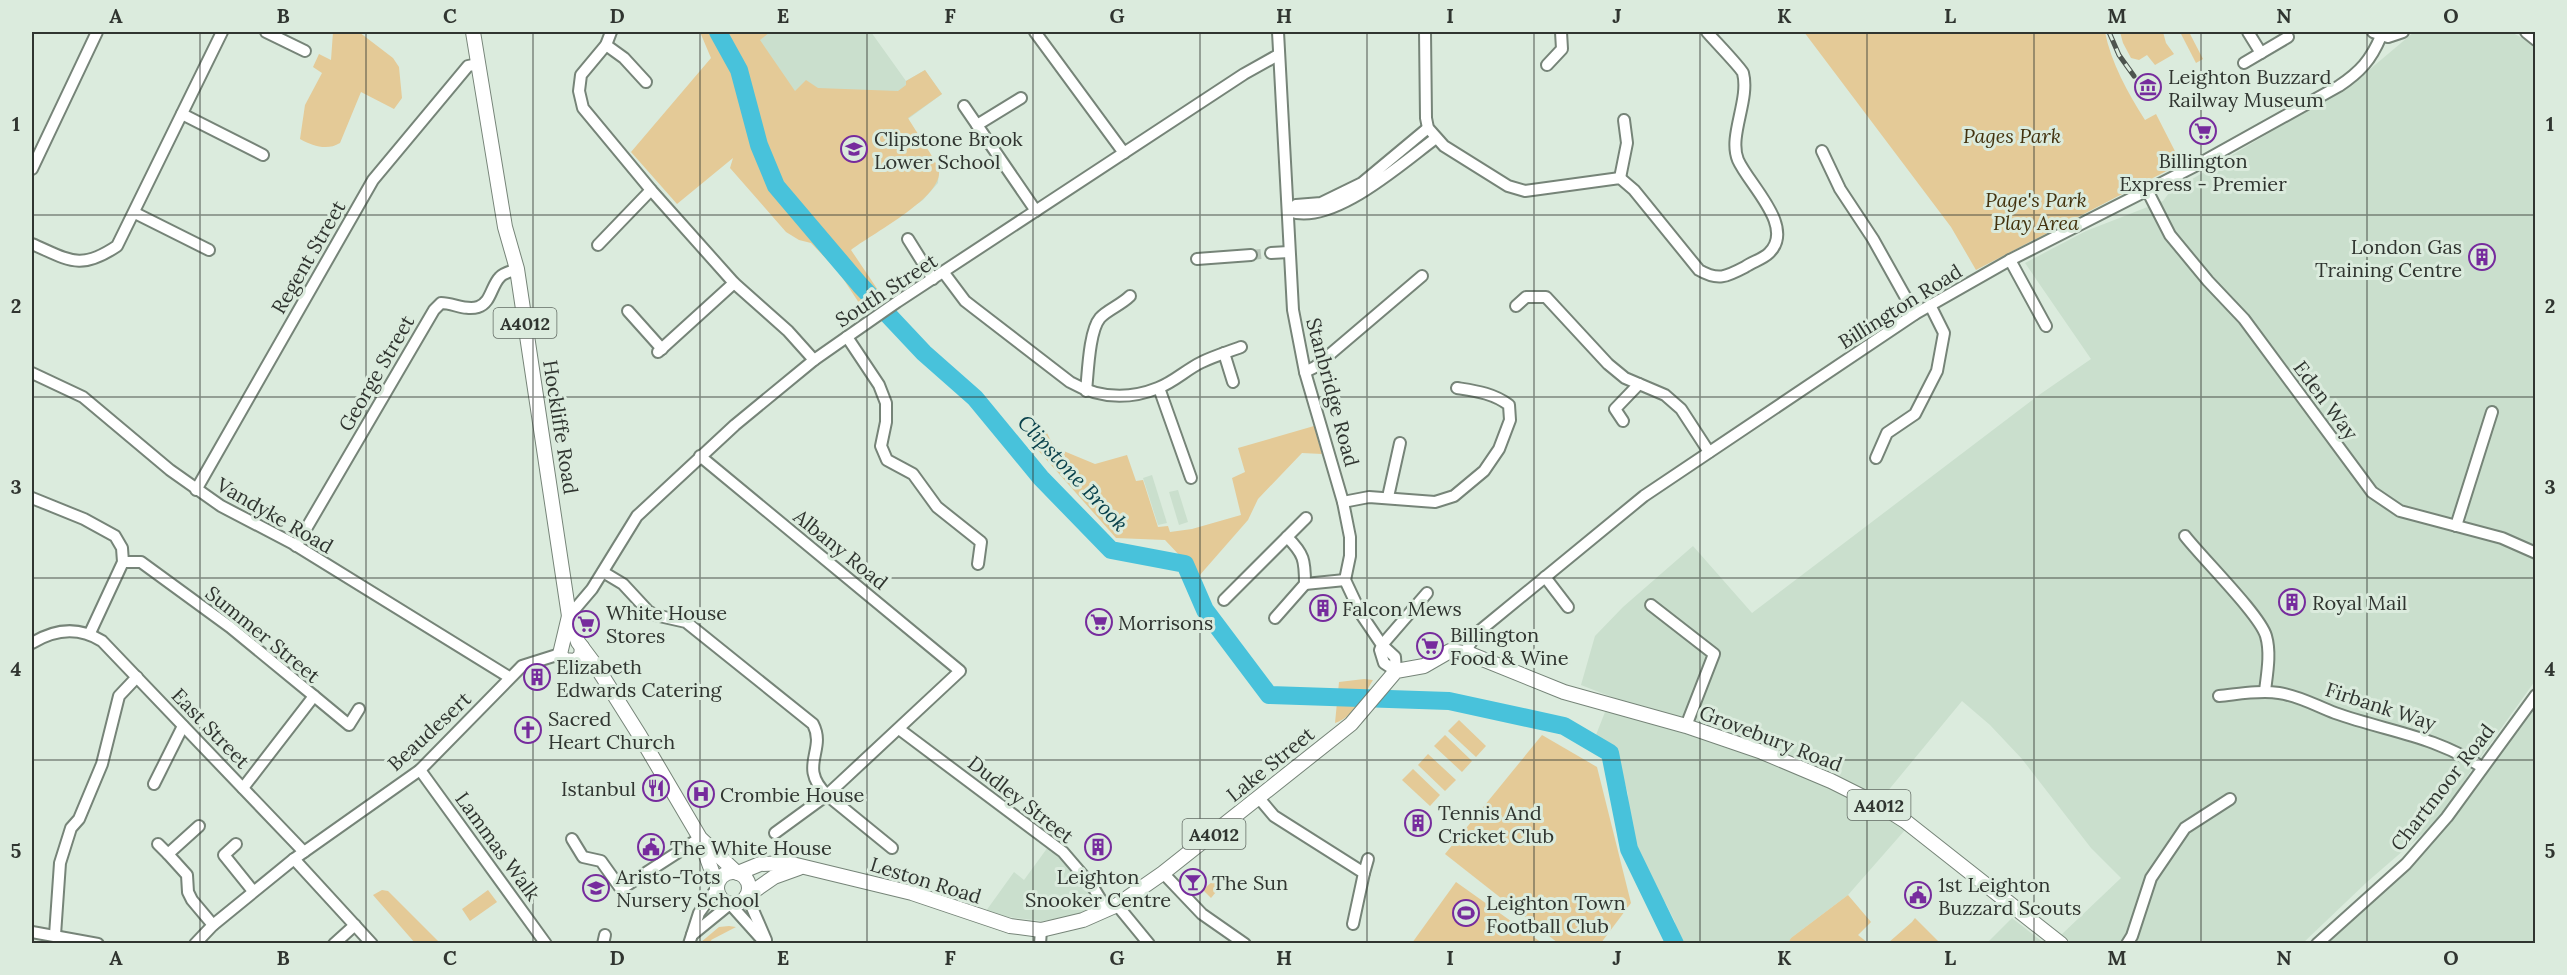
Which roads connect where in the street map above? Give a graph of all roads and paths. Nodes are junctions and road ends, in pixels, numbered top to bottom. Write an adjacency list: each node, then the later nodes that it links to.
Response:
1 (97, 32): 35 (street)
2 (222, 32): 27 (street)
3 (266, 32): 18 (street)
4 (473, 32): 22 (main road, Hockliffe Road / A4012)
5 (611, 32): 17 (street)
6 (1035, 32): 33 (street)
7 (1278, 32): 20 (street, Stanbridge Road)
8 (1425, 32): 30 (street)
9 (1561, 32): 23 (street)
10 (1707, 32): 36 (street)
11 (2248, 32): 19 (street)
12 (2403, 32): 14 (street, Billington Road)
13 (2526, 32): 16 (street)
14 (2377, 34): 38 (street, Billington Road)
15 (2288, 37): 19 (street)
16 (2535, 40)
17 (606, 45): 24 (street); 37 (street)
18 (305, 51)
19 (2261, 53): 21 (street)
20 (1278, 56): 33 (street, South Street); 40 (street, Stanbridge Road)
21 (2244, 63)
22 (478, 64): 51 (main road, Hockliffe Road / A4012); 80 (street, Regent Street)
23 (1547, 65)
24 (646, 82)
25 (1021, 98): 29 (street)
26 (964, 106): 29 (street)
27 (182, 114): 34 (street); 41 (street)
28 (1624, 120): 36 (street)
29 (977, 125): 39 (street)
30 (1428, 128): 31 (street); 40 (street)
31 (1436, 138): 36 (street); 40 (street)
32 (1822, 151): 60 (street)
33 (1124, 153): 39 (street, South Street)
34 (263, 155)
35 (32, 169)
36 (1620, 178)
37 (651, 190): 44 (street); 55 (street)
38 (2147, 190): 50 (street, Billington Road); 86 (street, Eden Way)
39 (1036, 211): 52 (street, South Street)
40 (1288, 211): 46 (street, Stanbridge Road)
41 (135, 213): 43 (street); 45 (street)
42 (908, 239): 54 (street)
43 (32, 243)
44 (597, 245)
45 (210, 250)
46 (1289, 252): 47 (street); 66 (street, Stanbridge Road)
47 (1270, 254)
48 (1251, 255): 49 (street)
49 (1197, 259)
50 (2010, 260): 57 (street, Billington Road); 61 (street)
51 (517, 269): 89 (street, George Street); 101 (main road, Hockliffe Road / A4012)
52 (944, 273): 54 (street, South Street); 72 (street)
53 (1422, 276): 66 (street)
54 (933, 279): 62 (street, South Street)
55 (734, 283): 59 (street); 65 (street)
56 (1130, 296): 72 (street)
57 (1930, 305): 60 (street, Billington Road); 78 (street)
58 (1516, 306): 69 (street)
59 (628, 311)
60 (1915, 314): 76 (street, Billington Road)
61 (2046, 326)
62 (846, 337): 65 (street, South Street); 92 (street)
63 (1241, 347): 64 (street)
64 (1224, 353): 68 (street); 70 (street)
65 (814, 360): 77 (street, South Street)
66 (1305, 372): 83 (street, Stanbridge Road)
67 (32, 373): 80 (street, Vandyke Road)
68 (1233, 382)
69 (1639, 384): 74 (street); 76 (street)
70 (1159, 388): 72 (street); 79 (street)
71 (1457, 388): 81 (street)
72 (1086, 391)
73 (2492, 412): 86 (street)
74 (1623, 421)
75 (1400, 443): 81 (street)
76 (1709, 452): 94 (street, Billington Road)
77 (700, 456): 93 (street, South Street); 121 (street, Albany Road)
78 (1876, 458)
79 (1191, 478)
80 (196, 490): 89 (street, Vandyke Road)
81 (1388, 497): 83 (street)
82 (34, 499): 84 (street); 91 (street)
83 (1344, 502): 95 (street, Stanbridge Road)
84 (32, 512)
85 (1306, 518): 88 (street)
86 (2456, 526): 90 (street, Eden Way)
87 (2185, 536): 114 (street)
88 (1287, 537): 96 (street); 98 (street)
89 (296, 546): 112 (street, Vandyke Road)
90 (2535, 553)
91 (123, 562): 103 (street); 116 (street, Summer Street)
92 (978, 564)
93 (603, 572): 101 (street, South Street); 126 (street)
94 (1545, 577): 100 (street); 108 (street, Billington Road)
95 (1345, 580): 96 (street); 106 (street)
96 (1305, 584): 102 (street)
97 (1427, 593): 106 (street)
98 (1224, 600)
99 (1651, 605): 120 (street)
100 (1568, 607)
101 (569, 616): 105 (main road, Hockliffe Road / A4012); 107 (main road, Hockliffe Road / A4012)
102 (1275, 618)
103 (90, 633): 104 (street); 111 (street, East Street)
104 (32, 643)
105 (580, 644): 107 (main road); 109 (main road); 113 (main road, Hockliffe Road)
106 (1382, 645): 110 (street)
107 (561, 648): 109 (main road); 112 (street, Beaudesert)
108 (1465, 652): 110 (main road); 120 (main road, Grovebury Road / A4012)
109 (575, 661): 113 (main road)
110 (1396, 671): 127 (main road, Lake Street / A4012)
111 (137, 677): 119 (street, East Street); 153 (street)
112 (509, 677): 123 (street, Beaudesert)
113 (603, 680): 131 (main road, Hockliffe Road)
114 (2265, 691): 117 (street, Firbank Way); 122 (street, Firbank Way)
115 (2535, 695): 122 (street, Chartmoor Road)
116 (314, 696): 118 (street); 125 (street, Summer Street)
117 (2219, 696)
118 (359, 709)
119 (183, 726): 124 (street); 125 (street, East Street)
120 (1686, 726): 164 (main road, Grovebury Road / A4012)
121 (899, 729): 126 (street); 148 (street, Dudley Street)
122 (2482, 767): 166 (street, Chartmoor Road)
123 (420, 770): 136 (street, Beaudesert); 160 (street, Lammas Walk)
124 (154, 784)
125 (243, 788): 136 (street, East Street)
126 (827, 795): 130 (street); 135 (street)
127 (1258, 797): 142 (main road, Lake Street / A4012); 143 (street)
128 (2230, 799): 165 (street)
129 (199, 826): 137 (street)
130 (775, 833)
131 (700, 838): 132 (street); 141 (main road); 144 (main road)
132 (572, 839)
133 (158, 843): 137 (street)
134 (236, 844): 145 (street)
135 (892, 848)
136 (304, 852): 138 (street, Beaudesert)
137 (168, 854): 150 (street)
138 (294, 859): 145 (street, Beaudesert); 151 (street)
139 (1368, 859): 143 (street)
140 (799, 868): 141 (main road, Leston Road / A4012); 146 (main road, Leston Road / A4012); 154 (main road, Leston Road / A4012)
141 (737, 872): 144 (main road); 146 (main road)
142 (1162, 873): 148 (main road, Lake Street / A4012); 163 (street)
143 (1364, 873): 149 (street)
144 (717, 887): 147 (main road); 155 (street)
145 (253, 891): 150 (street, Beaudesert)
146 (748, 895): 147 (main road); 161 (street)
147 (730, 905): 155 (street); 161 (street)
148 (1112, 907): 154 (main road, Lake Street / A4012); 162 (street, Dudley Street)
149 (1353, 924)
150 (213, 925): 157 (street, Beaudesert)
151 (355, 925): 158 (street); 159 (street)
152 (32, 932): 153 (street)
153 (55, 935): 156 (street)
154 (1040, 937)
155 (690, 939)
156 (98, 944)
157 (195, 944)
158 (334, 944)
159 (372, 944)
160 (546, 944)
161 (767, 944)
162 (1149, 944)
163 (1245, 944)
164 (2061, 944)
165 (2127, 944)
166 (2317, 944)

